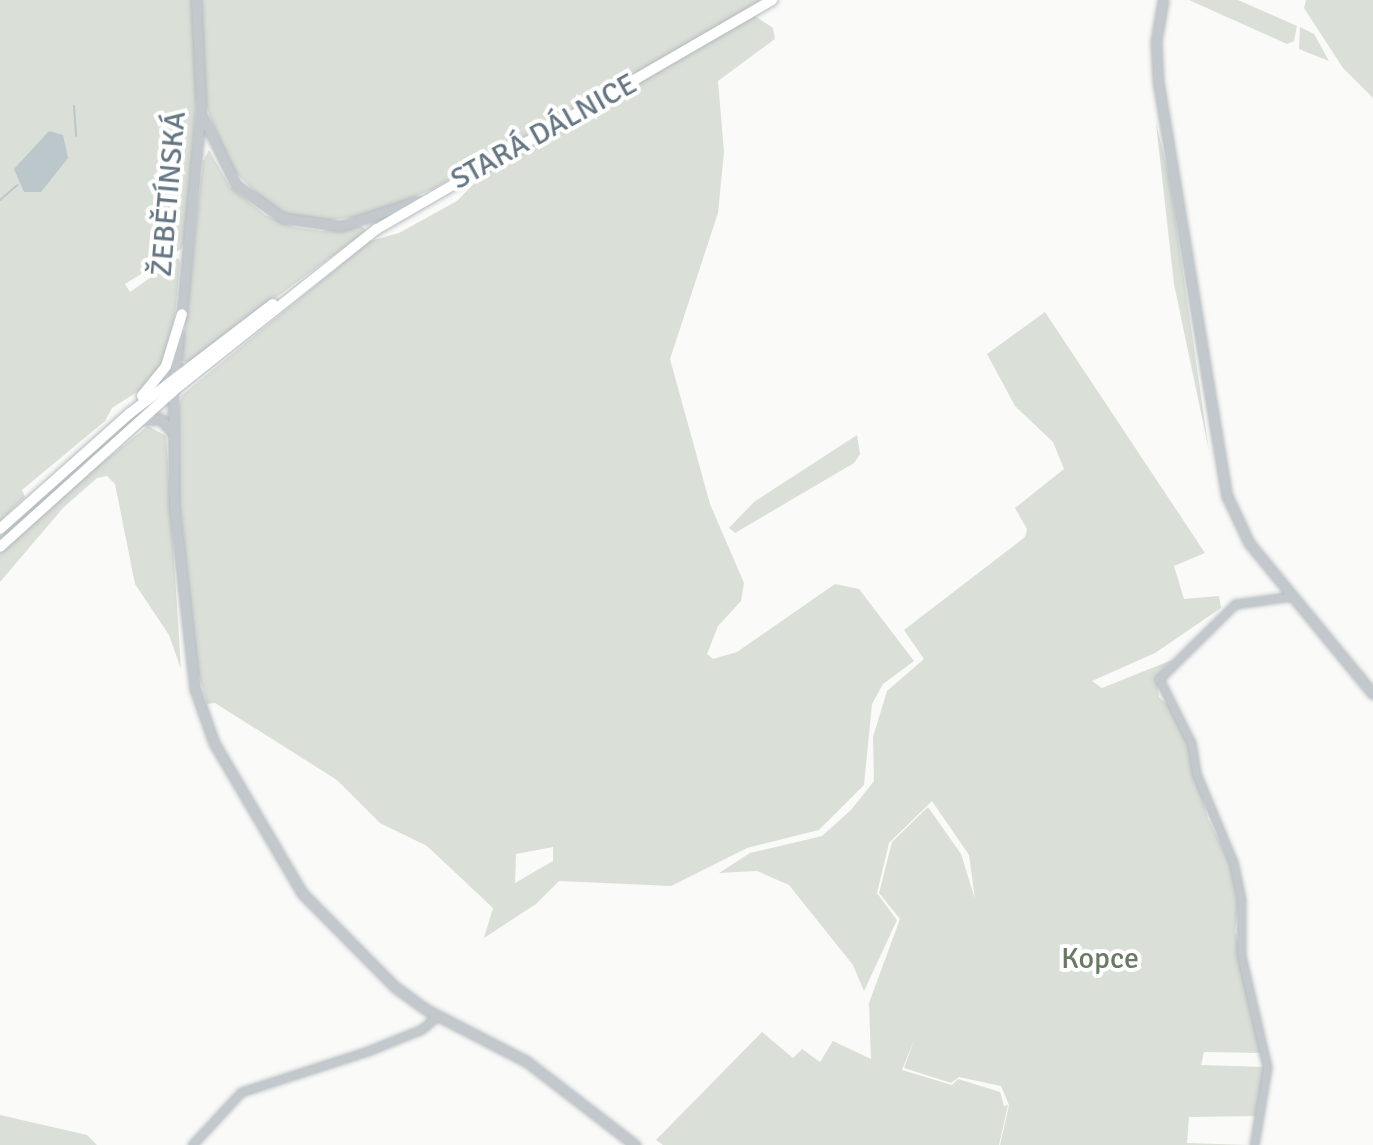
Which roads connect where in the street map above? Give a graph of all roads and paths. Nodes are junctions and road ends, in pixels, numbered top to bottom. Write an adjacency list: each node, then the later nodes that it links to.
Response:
1 (196, 0): 4 (street, ŽEBĚTÍNSKÁ)
2 (772, 0): 5 (main road, STARÁ DÁLNICE)
3 (1163, 0): 15 (street)
4 (201, 109): 5 (street); 7 (street, ŽEBĚTÍNSKÁ)
5 (435, 193): 6 (main road, STARÁ DÁLNICE)
6 (321, 272): 8 (main road, STARÁ DÁLNICE); 9 (main road, STARÁ DÁLNICE)
7 (182, 314): 8 (street, ŽEBĚTÍNSKÁ); 12 (main road)
8 (174, 379): 9 (street, ŽEBĚTÍNSKÁ); 12 (main road, STARÁ DÁLNICE)
9 (173, 391): 10 (main road, STARÁ DÁLNICE); 11 (street, ŽEBĚTÍNSKÁ)
10 (137, 422): 11 (street); 14 (main road, STARÁ DÁLNICE)
11 (172, 433): 17 (street, ŽEBĚTÍNSKÁ)
12 (86, 451): 13 (main road, STARÁ DÁLNICE)
13 (0, 529)
14 (0, 547)
15 (1292, 596): 16 (street); 20 (street)
16 (1373, 694)
17 (437, 1016): 18 (street); 19 (street, ŽEBĚTÍNSKÁ)
18 (192, 1145)
19 (635, 1145)
20 (1254, 1145)

